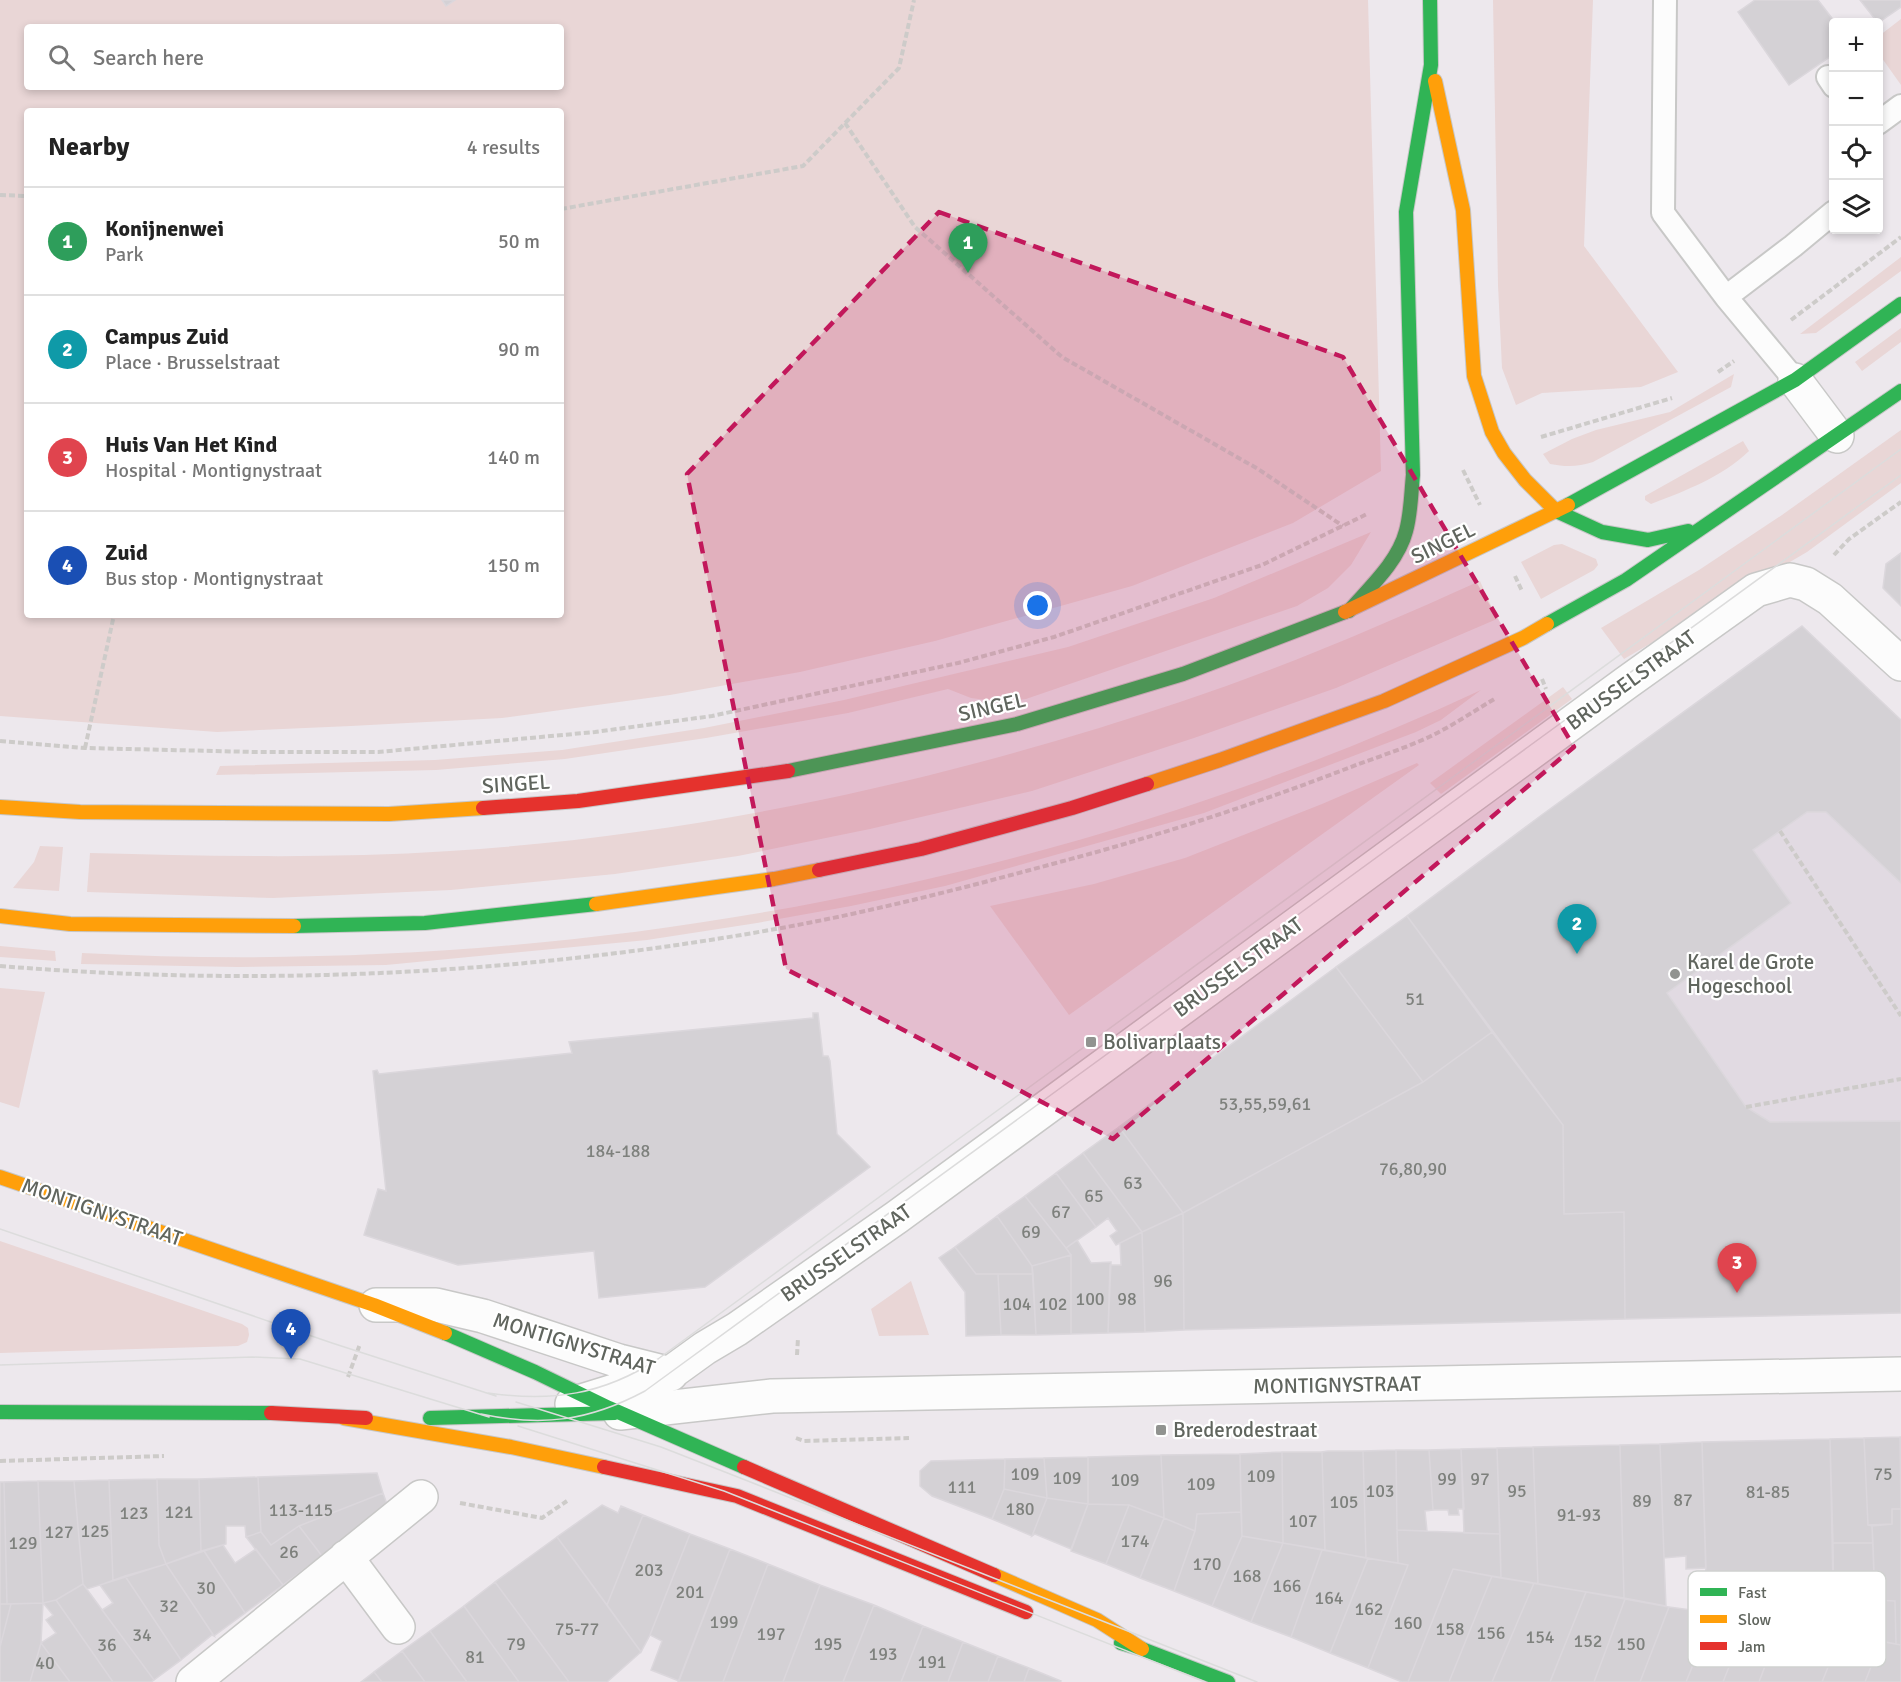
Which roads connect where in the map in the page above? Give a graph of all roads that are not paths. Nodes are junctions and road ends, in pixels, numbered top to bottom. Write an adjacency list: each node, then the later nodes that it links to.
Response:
1 (1430, 0): 3 (main road)
2 (1665, 0): 7 (lane)
3 (1431, 65): 12 (main road); 14 (main road)
4 (1901, 106): 5 (lane)
5 (1883, 119)
6 (1829, 215): 7 (lane)
7 (1726, 297): 9 (lane)
8 (1901, 304): 9 (main road, SINGEL)
9 (1795, 380): 11 (street); 12 (main road, SINGEL)
10 (1901, 391): 11 (main road)
11 (1837, 436): 13 (main road)
12 (1556, 511): 13 (main road); 14 (main road, SINGEL)
13 (1705, 527): 17 (main road)
14 (1349, 611): 16 (main road, SINGEL)
15 (1901, 664): 20 (street, BRUSSELSTRAAT)
16 (0, 807)
17 (0, 916)
18 (0, 1177): 19 (main road, MONTIGNYSTRAAT)
19 (374, 1305): 20 (street, MONTIGNYSTRAAT); 23 (main road, MONTIGNYSTRAAT)
20 (669, 1374): 22 (street, MONTIGNYSTRAAT); 23 (street, BRUSSELSTRAAT)
21 (1901, 1374): 22 (street, MONTIGNYSTRAAT)
22 (772, 1396): 25 (street, MONTIGNYSTRAAT)
23 (590, 1400): 25 (main road, MONTIGNYSTRAAT); 26 (street, BRUSSELSTRAAT)
24 (0, 1412): 27 (main road, MONTIGNYSTRAAT)
25 (620, 1413): 26 (main road, MONTIGNYSTRAAT); 33 (main road)
26 (522, 1416): 27 (main road, MONTIGNYSTRAAT)
27 (344, 1418): 30 (main road, MONTIGNYSTRAAT)
28 (421, 1497): 29 (street)
29 (346, 1557): 31 (street); 34 (street)
30 (1042, 1618)
31 (398, 1627)
32 (1102, 1639): 33 (main road)
33 (1142, 1649): 35 (main road)
34 (193, 1682)
35 (1228, 1682)

